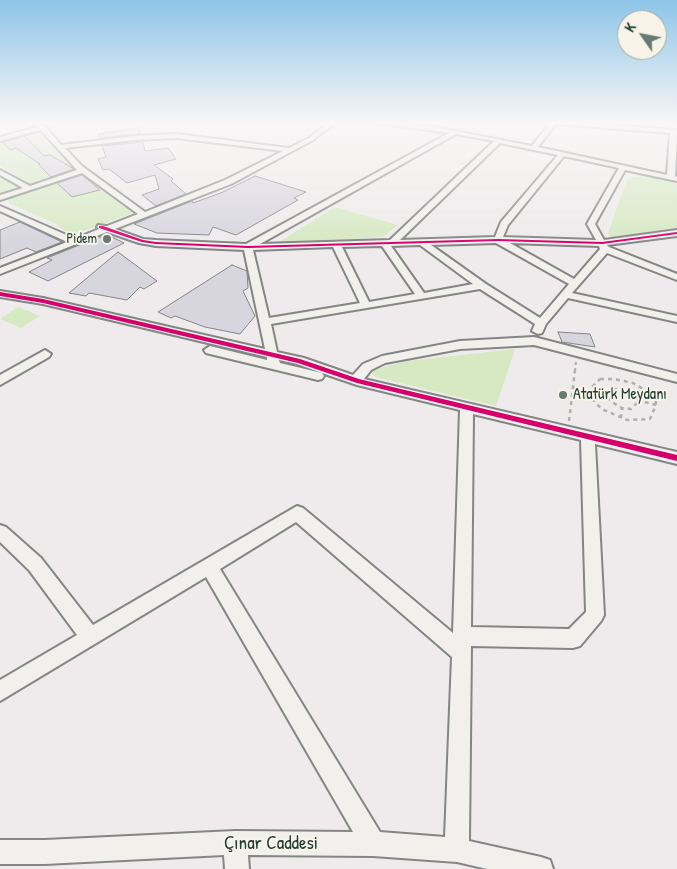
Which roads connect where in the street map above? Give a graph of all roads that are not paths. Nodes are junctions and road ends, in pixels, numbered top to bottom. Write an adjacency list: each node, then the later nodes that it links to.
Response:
1 (76, 164): 10 (street)
2 (258, 164): 16 (street)
3 (264, 164): 17 (street)
4 (392, 164): 25 (street)
5 (474, 164): 22 (street)
6 (555, 164): 20 (street)
7 (607, 164): 9 (street)
8 (674, 164): 12 (street)
9 (623, 167): 12 (street); 24 (street)
10 (82, 170): 13 (street); 16 (street)
11 (0, 172): 13 (street)
12 (674, 179)
13 (29, 188): 14 (street)
14 (0, 198)
15 (0, 208): 19 (street)
16 (143, 214): 17 (street)
17 (103, 228): 19 (street); 25 (street); 26 (street)
18 (677, 233): 24 (street)
19 (68, 239): 26 (street)
20 (498, 240): 21 (street); 24 (street); 28 (street)
21 (420, 241): 22 (street); 29 (street)
22 (389, 242): 23 (street); 32 (street)
23 (336, 246): 25 (street); 33 (street)
24 (604, 246): 27 (street); 28 (street)
25 (248, 247): 35 (street)
26 (1, 270)
27 (677, 277)
28 (576, 284): 31 (street)
29 (482, 286): 32 (street); 36 (street)
30 (2, 294): 39 (street)
31 (567, 295): 34 (street); 36 (street)
32 (421, 296): 33 (street)
33 (366, 305): 35 (street)
34 (677, 319)
35 (265, 322): 39 (street)
36 (541, 323): 37 (street)
37 (534, 341): 40 (street); 42 (street)
38 (45, 354): 41 (street)
39 (274, 360): 42 (street)
40 (677, 378)
41 (0, 381)
42 (357, 381): 43 (street)
43 (467, 408): 44 (street); 49 (street)
44 (588, 437): 45 (street); 49 (street)
45 (677, 458)
46 (0, 532): 48 (street)
47 (209, 566): 48 (street); 49 (street); 52 (street)
48 (90, 637): 50 (street)
49 (462, 644): 53 (street)
50 (0, 691)
51 (236, 843): 52 (street, Çınar Caddesi); 54 (street, Çınar Caddesi); 55 (street)
52 (373, 844): 53 (street, Çınar Caddesi)
53 (457, 850): 56 (street, Çınar Caddesi)
54 (0, 852)
55 (237, 869)
56 (541, 869)

